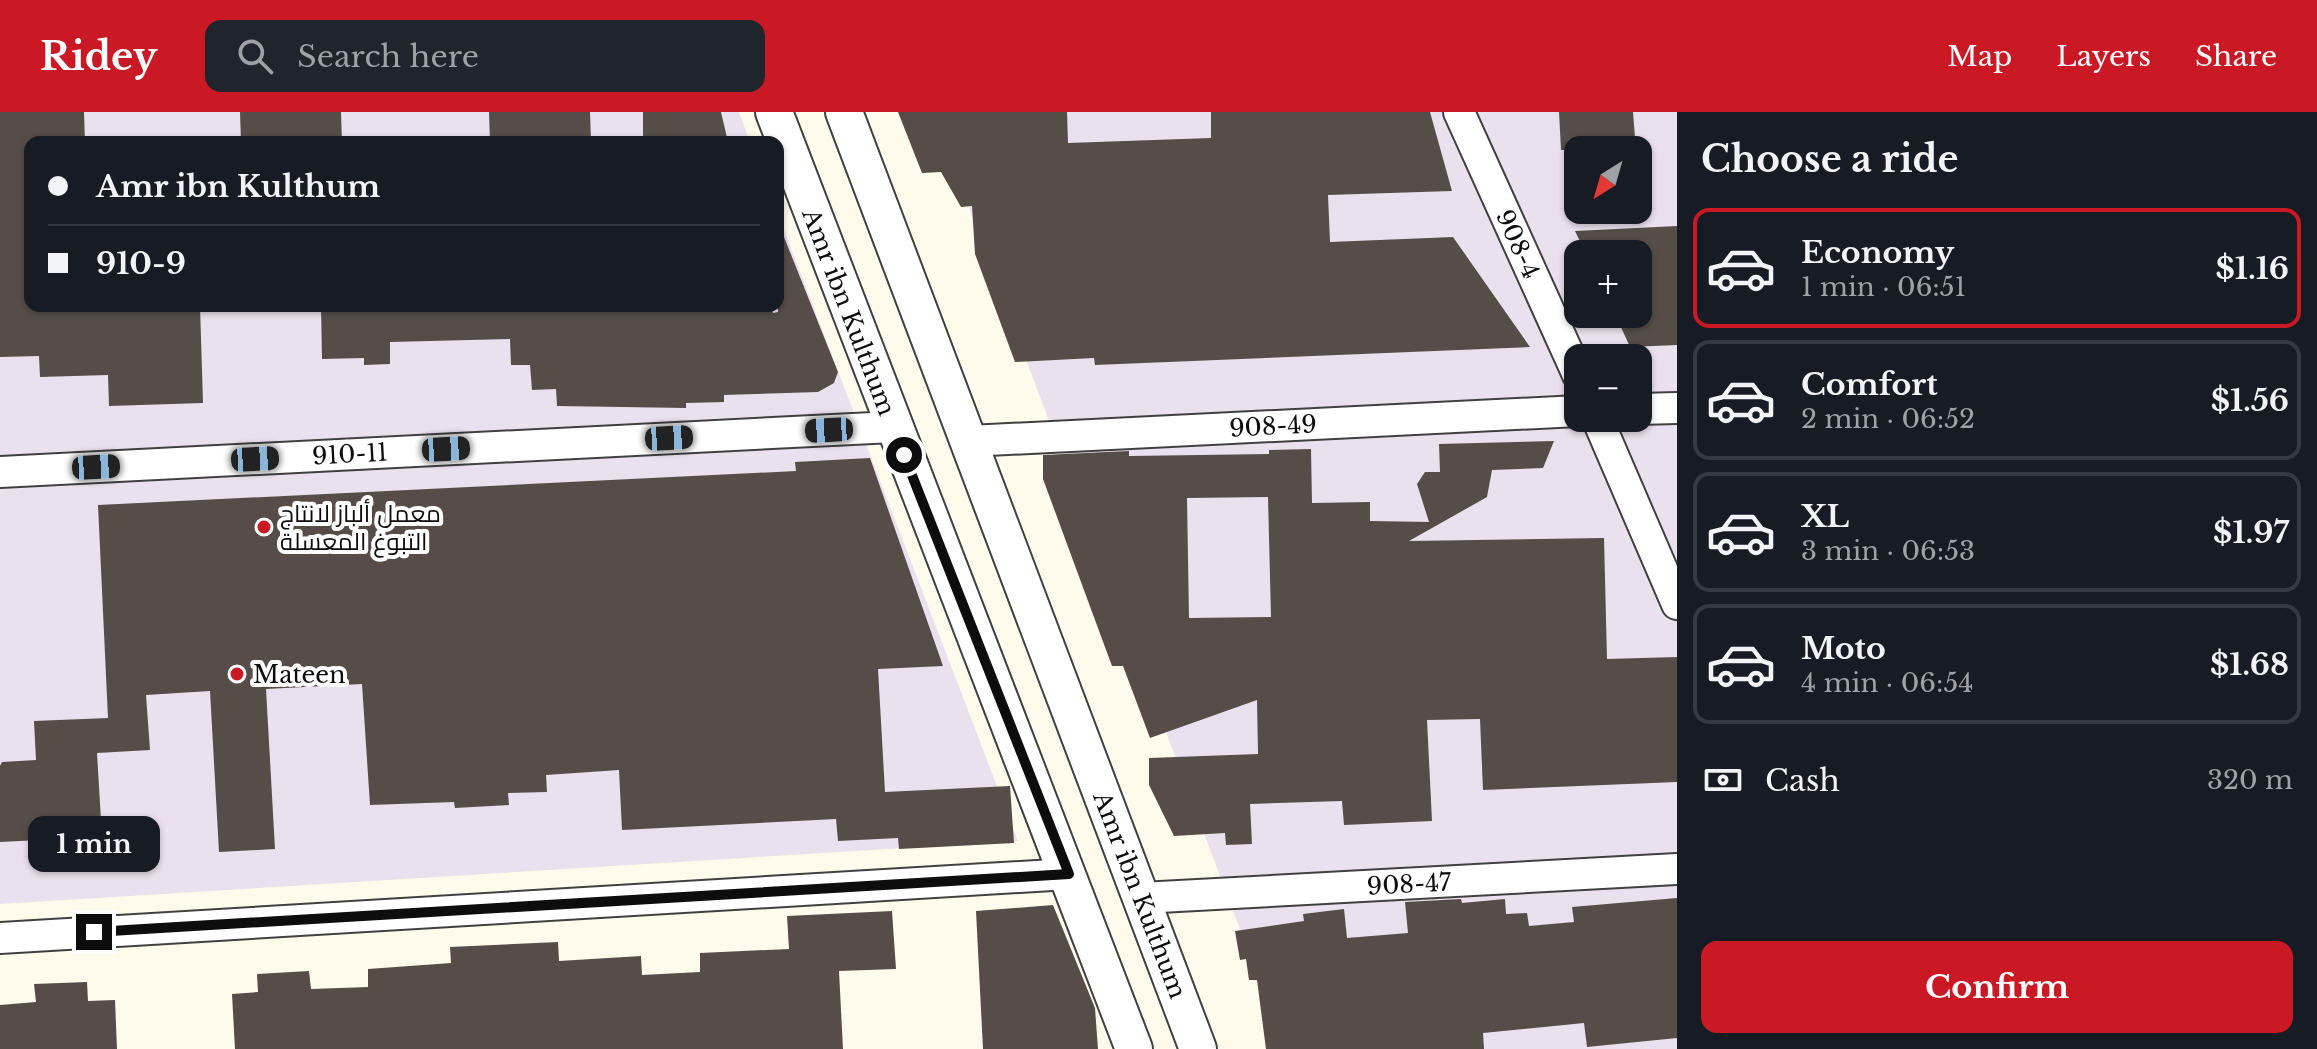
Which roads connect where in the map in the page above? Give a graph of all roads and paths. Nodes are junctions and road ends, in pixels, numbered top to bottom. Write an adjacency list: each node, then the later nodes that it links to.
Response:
1 (774, 112): 4 (street, Amr ibn Kulthum)
2 (844, 112): 12 (street, Amr ibn Kulthum)
3 (1459, 112): 6 (street, 908-4)
4 (783, 136)
5 (784, 138): 10 (street, Amr ibn Kulthum)
6 (1564, 344)
7 (1677, 408): 8 (street)
8 (1652, 409)
9 (1564, 412): 12 (street, 908-49)
10 (893, 427): 13 (street, 910-11); 16 (street, Amr ibn Kulthum)
11 (1603, 432): 14 (street)
12 (969, 441): 17 (street, Amr ibn Kulthum)
13 (0, 472)
14 (1677, 604)
15 (1677, 869): 17 (street, 908-47)
16 (1069, 874): 18 (street); 19 (street, Amr ibn Kulthum)
17 (1141, 898): 20 (street, Amr ibn Kulthum)
18 (0, 938)
19 (1134, 1049)
20 (1198, 1049)

